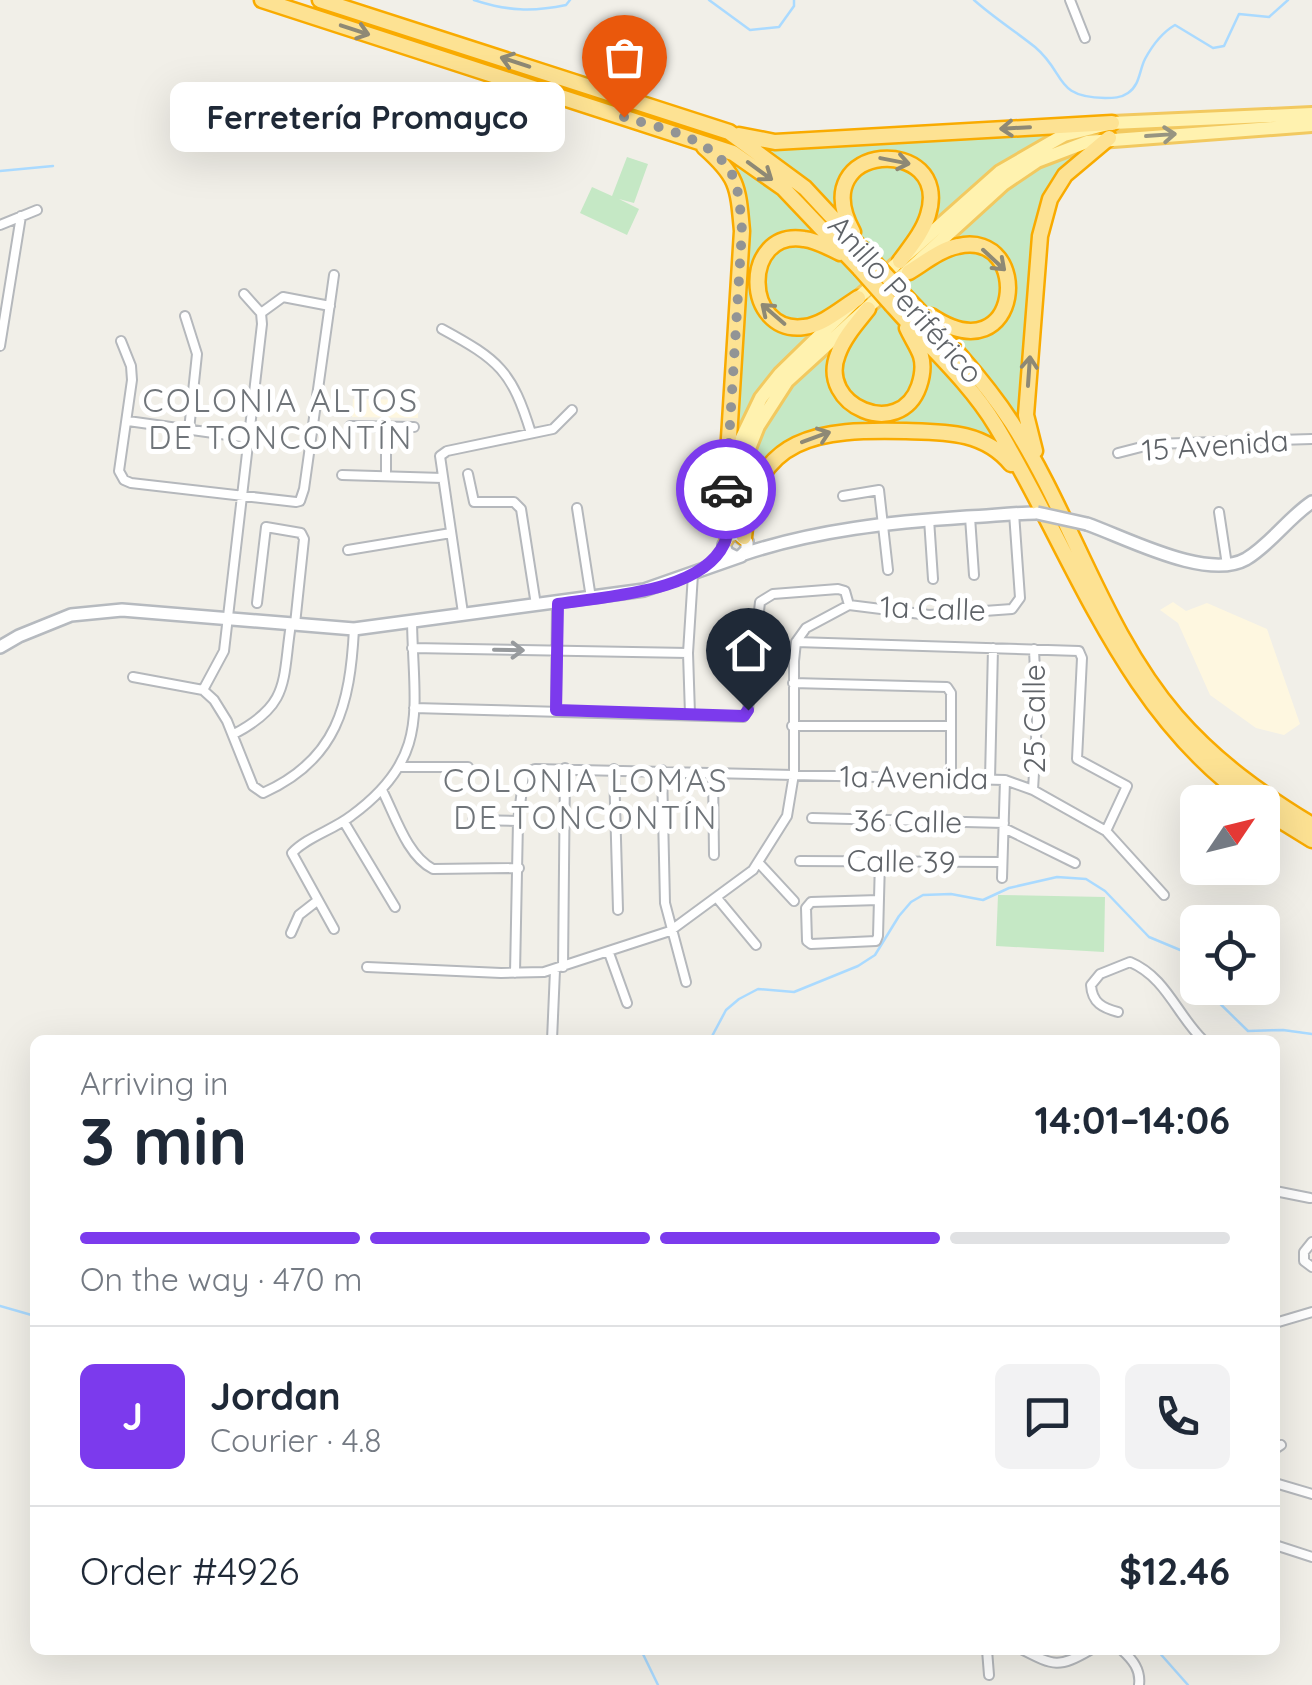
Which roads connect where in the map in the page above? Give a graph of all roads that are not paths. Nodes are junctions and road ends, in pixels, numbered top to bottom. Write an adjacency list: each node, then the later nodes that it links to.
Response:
1 (262, 0): 10 (highway, Anillo Periférico, one-way to 10)
2 (320, 0): 8 (highway, Anillo Periférico, one-way to 2)
3 (1070, 0): 4 (street)
4 (1085, 38)
5 (1312, 114): 6 (main road)
6 (1112, 122): 8 (highway, one-way to 8); 16 (main road)
7 (1312, 125): 9 (main road, one-way to 7)
8 (729, 132): 15 (highway, Anillo Periférico)
9 (1109, 138): 16 (main road); 37 (highway, one-way to 9)
10 (696, 140): 14 (highway, Anillo Periférico, one-way to 14); 42 (highway)
11 (37, 210): 12 (street)
12 (21, 216): 13 (street); 26 (street)
13 (0, 225)
14 (846, 255): 15 (highway, Anillo Periférico); 19 (highway, one-way to 14)
15 (865, 260): 16 (highway, one-way to 16); 20 (highway, Anillo Periférico, bridge)
16 (904, 267): 19 (main road); 20 (highway, one-way to 20)
17 (334, 275): 21 (street)
18 (244, 294): 22 (street)
19 (863, 304): 20 (highway); 42 (main road); 56 (main road)
20 (902, 304): 37 (highway, Anillo Periférico); 43 (highway, Anillo Periférico)
21 (330, 306): 22 (street); 45 (street)
22 (261, 313): 34 (street)
23 (185, 316): 32 (street)
24 (442, 330): 33 (street)
25 (122, 341): 28 (street)
26 (0, 346)
27 (572, 410): 33 (street)
28 (128, 421): 32 (street); 45 (street)
29 (350, 426): 30 (street)
30 (386, 427): 31 (street); 40 (street)
31 (414, 427)
32 (189, 430): 34 (street)
33 (531, 433): 41 (street)
34 (249, 438): 45 (street)
35 (1312, 440): 36 (street, 15 Avenida)
36 (1118, 453)
37 (1038, 466): 110 (highway, Anillo Periférico)
38 (342, 474): 40 (street)
39 (468, 474): 69 (street)
40 (386, 476): 41 (street)
41 (443, 478): 55 (street)
42 (726, 486): 57 (main road)
43 (1032, 489): 56 (highway, one-way to 43); 102 (highway, Anillo Periférico)
44 (843, 496): 53 (street)
45 (242, 497): 72 (street)
46 (1312, 502): 61 (main road)
47 (577, 508): 66 (street)
48 (1219, 512): 61 (street)
49 (1014, 513): 51 (main road); 61 (main road, bridge); 70 (street, 1a Calle)
50 (268, 515): 54 (street)
51 (970, 517): 52 (main road); 64 (street)
52 (929, 519): 53 (main road); 65 (street)
53 (886, 525): 58 (main road); 62 (street)
54 (266, 527): 67 (street); 74 (street)
55 (450, 533): 59 (street); 71 (street)
56 (744, 538): 57 (main road); 58 (main road); 60 (main road)
57 (726, 541): 60 (main road); 63 (main road)
58 (775, 544): 60 (main road)
59 (348, 550)
60 (739, 555): 63 (main road)
61 (1227, 566)
62 (888, 570)
63 (699, 571): 66 (main road); 82 (street)
64 (974, 575)
65 (933, 579)
66 (591, 598): 68 (main road)
67 (258, 603)
68 (558, 604): 69 (main road); 81 (street)
69 (536, 606): 71 (main road)
70 (849, 606): 76 (street); 88 (street, 1a Calle)
71 (462, 613): 73 (main road)
72 (226, 618): 74 (main road); 77 (main road); 85 (street)
73 (412, 620): 75 (main road); 78 (street)
74 (293, 624): 75 (main road); 91 (street)
75 (354, 630): 91 (street)
76 (796, 642): 79 (street); 84 (street)
77 (0, 647)
78 (412, 648): 81 (street, one-way to 81); 86 (street)
79 (994, 648): 80 (street); 100 (street)
80 (1034, 649): 104 (street, 25 Calle); 112 (street)
81 (558, 652): 82 (street); 87 (street)
82 (688, 653): 88 (street)
83 (133, 677): 85 (street)
84 (793, 684): 89 (street); 90 (street)
85 (203, 690): 91 (street)
86 (414, 708): 87 (street); 92 (street)
87 (556, 710): 88 (street)
88 (690, 714)
89 (792, 726): 90 (street); 98 (street)
90 (951, 726): 99 (street)
91 (234, 734)
92 (402, 766): 93 (street); 103 (street)
93 (468, 767)
94 (565, 768): 95 (street, 1a Avenida); 109 (street, 1a Avenida); 135 (street)
95 (614, 769): 96 (street, 1a Avenida); 128 (street)
96 (662, 770): 97 (street, 1a Avenida); 130 (street)
97 (714, 772): 98 (street, 1a Avenida); 114 (street)
98 (794, 774): 99 (street, 1a Avenida); 117 (street)
99 (951, 778): 100 (street, 1a Avenida)
100 (990, 778): 101 (street, 1a Avenida)
101 (1005, 780): 104 (street, 1a Avenida); 111 (street)
102 (1231, 785)
103 (382, 790): 108 (street); 120 (street)
104 (1033, 790): 112 (street, 1a Avenida)
105 (812, 818): 111 (street, 36 Calle)
106 (473, 820): 109 (street)
107 (1280, 820): 113 (highway)
108 (344, 822): 124 (street); 127 (street)
109 (518, 822): 120 (street)
110 (1312, 825)
111 (1004, 826): 118 (street); 119 (street)
112 (1106, 831): 122 (street, 1a Avenida)
113 (1312, 840)
114 (714, 855)
115 (800, 861): 116 (street, Calle 39)
116 (880, 861): 118 (street, Calle 39); 125 (street)
117 (758, 862): 123 (street); 126 (street)
118 (1002, 862): 121 (street)
119 (1075, 862)
120 (518, 868): 136 (street)
121 (1002, 878)
122 (1164, 895)
123 (717, 898): 130 (street); 132 (street)
124 (318, 900): 129 (street); 131 (street)
125 (879, 900): 125 (street)
126 (794, 902)
127 (395, 906)
128 (618, 910)
129 (334, 928)
130 (670, 930): 133 (street); 137 (street)
131 (291, 933)
132 (756, 945)
133 (609, 953): 135 (street); 138 (street)
134 (367, 967): 136 (street)
135 (559, 968): 136 (street); 140 (street)
136 (515, 974)
137 (686, 982)
138 (627, 1003)
139 (1118, 1012): 141 (street)
140 (552, 1035)
141 (1197, 1035)
142 (1280, 1192): 143 (street)
143 (1310, 1198)
144 (1312, 1242): 145 (street)
145 (1312, 1267)
146 (1312, 1312): 147 (street)
147 (1280, 1322)
148 (1280, 1484): 149 (street)
149 (1312, 1494)
150 (1280, 1546): 151 (street)
151 (1312, 1556)
152 (987, 1655): 156 (street)
153 (1033, 1655): 154 (street)
154 (1081, 1655)
155 (1127, 1655): 157 (street)
156 (989, 1674)
157 (1139, 1685)

